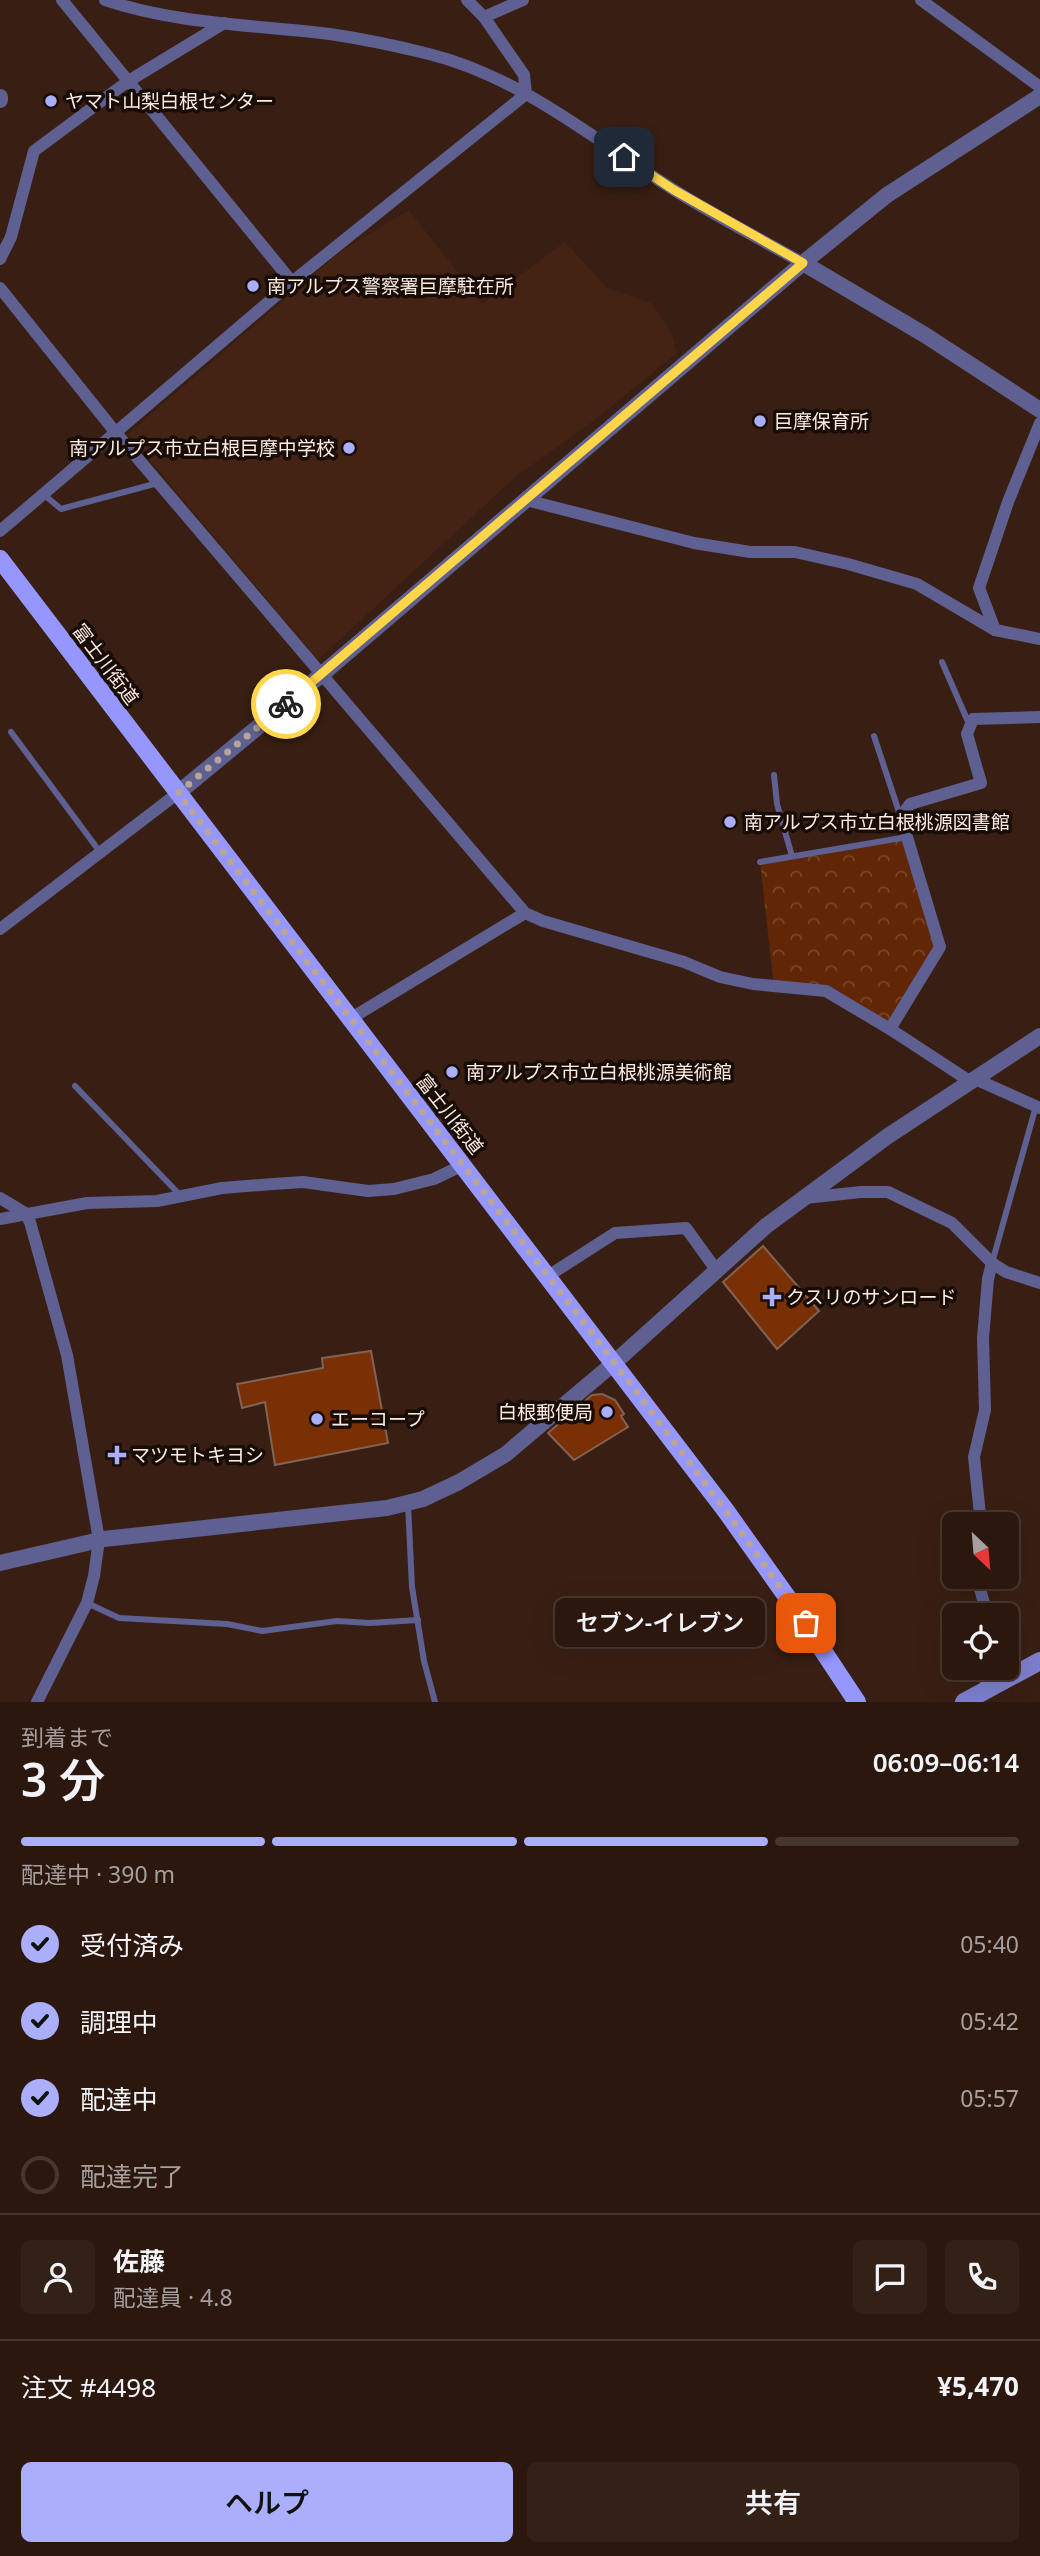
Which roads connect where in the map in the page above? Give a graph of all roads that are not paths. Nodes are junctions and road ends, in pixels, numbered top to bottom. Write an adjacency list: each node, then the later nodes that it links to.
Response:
1 (62, 0): 8 (street)
2 (105, 0): 7 (street)
3 (467, 0): 6 (street)
4 (523, 0): 6 (street)
5 (921, 0): 9 (street)
6 (484, 17): 10 (street)
7 (225, 23): 8 (street); 10 (street)
8 (127, 82): 12 (street); 14 (street)
9 (1040, 87)
10 (526, 94): 13 (street); 14 (street)
11 (1040, 96): 13 (street)
12 (0, 258)
13 (803, 263): 16 (street); 21 (street)
14 (292, 282): 18 (street)
15 (0, 288): 18 (street)
16 (1040, 410)
17 (1040, 423): 24 (street)
18 (116, 433): 19 (street); 20 (street)
19 (158, 483): 20 (lane); 27 (street)
20 (43, 494): 22 (street)
21 (526, 500): 24 (street); 27 (street)
22 (0, 531)
23 (0, 559): 33 (main road, 富士川街道)
24 (995, 630): 25 (street)
25 (1040, 639)
26 (942, 662): 29 (lane)
27 (321, 675): 33 (street); 39 (street)
28 (1040, 717): 29 (street)
29 (970, 726): 34 (street)
30 (11, 732): 36 (lane)
31 (874, 736): 34 (lane)
32 (774, 775): 37 (lane)
33 (178, 793): 36 (street); 41 (main road, 富士川街道)
34 (901, 817): 35 (street)
35 (907, 837): 37 (lane); 42 (street)
36 (100, 852): 40 (street)
37 (792, 856): 38 (lane)
38 (760, 862)
39 (525, 913): 41 (street); 42 (street)
40 (0, 929)
41 (350, 1019): 47 (main road, 富士川街道)
42 (890, 1029): 44 (street)
43 (1040, 1037): 44 (street)
44 (973, 1081): 46 (street); 50 (street)
45 (75, 1086): 48 (lane)
46 (1038, 1107): 53 (lane)
47 (463, 1165): 48 (street); 55 (main road, 富士川街道)
48 (181, 1197): 51 (street)
49 (0, 1198): 51 (street)
50 (804, 1198): 53 (street); 54 (street)
51 (25, 1213): 52 (street); 60 (street)
52 (0, 1219)
53 (992, 1263): 56 (street); 59 (street)
54 (717, 1271): 55 (street); 57 (street)
55 (548, 1276): 57 (main road, 富士川街道)
56 (1040, 1283)
57 (614, 1363): 58 (street); 69 (main road, 富士川街道)
58 (408, 1503): 60 (street); 63 (lane)
59 (980, 1512)
60 (99, 1540): 61 (street); 62 (street)
61 (0, 1563)
62 (87, 1603): 63 (lane); 67 (street)
63 (418, 1620): 68 (lane)
64 (1040, 1661): 66 (main road)
65 (986, 1680): 66 (street)
66 (986, 1690): 70 (main road)
67 (37, 1702)
68 (435, 1702)
69 (858, 1702)
70 (964, 1702)

